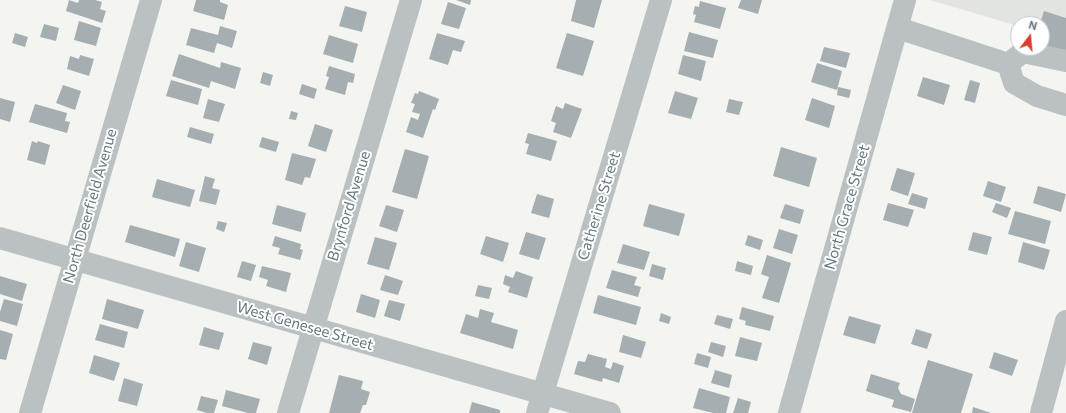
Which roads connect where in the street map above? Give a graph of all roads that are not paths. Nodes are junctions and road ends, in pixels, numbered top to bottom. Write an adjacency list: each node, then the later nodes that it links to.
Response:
1 (151, 0): 10 (street, North Deerfield Avenue)
2 (411, 0): 12 (street, Brynford Avenue)
3 (661, 0): 13 (street, Catherine Street)
4 (905, 0): 5 (street, North Grace Street)
5 (898, 28): 7 (street); 17 (street, North Grace Street)
6 (1066, 61): 7 (street)
7 (1008, 64): 8 (street)
8 (1066, 105)
9 (0, 238): 10 (street, West Genesee Street)
10 (74, 259): 12 (street, West Genesee Street); 14 (street, North Deerfield Avenue)
11 (1066, 321): 18 (street)
12 (313, 328): 13 (street, West Genesee Street); 15 (street, Brynford Avenue)
13 (540, 403): 16 (street, West Genesee Street)
14 (30, 413)
15 (288, 413)
16 (610, 413)
17 (789, 413)
18 (1040, 413)

